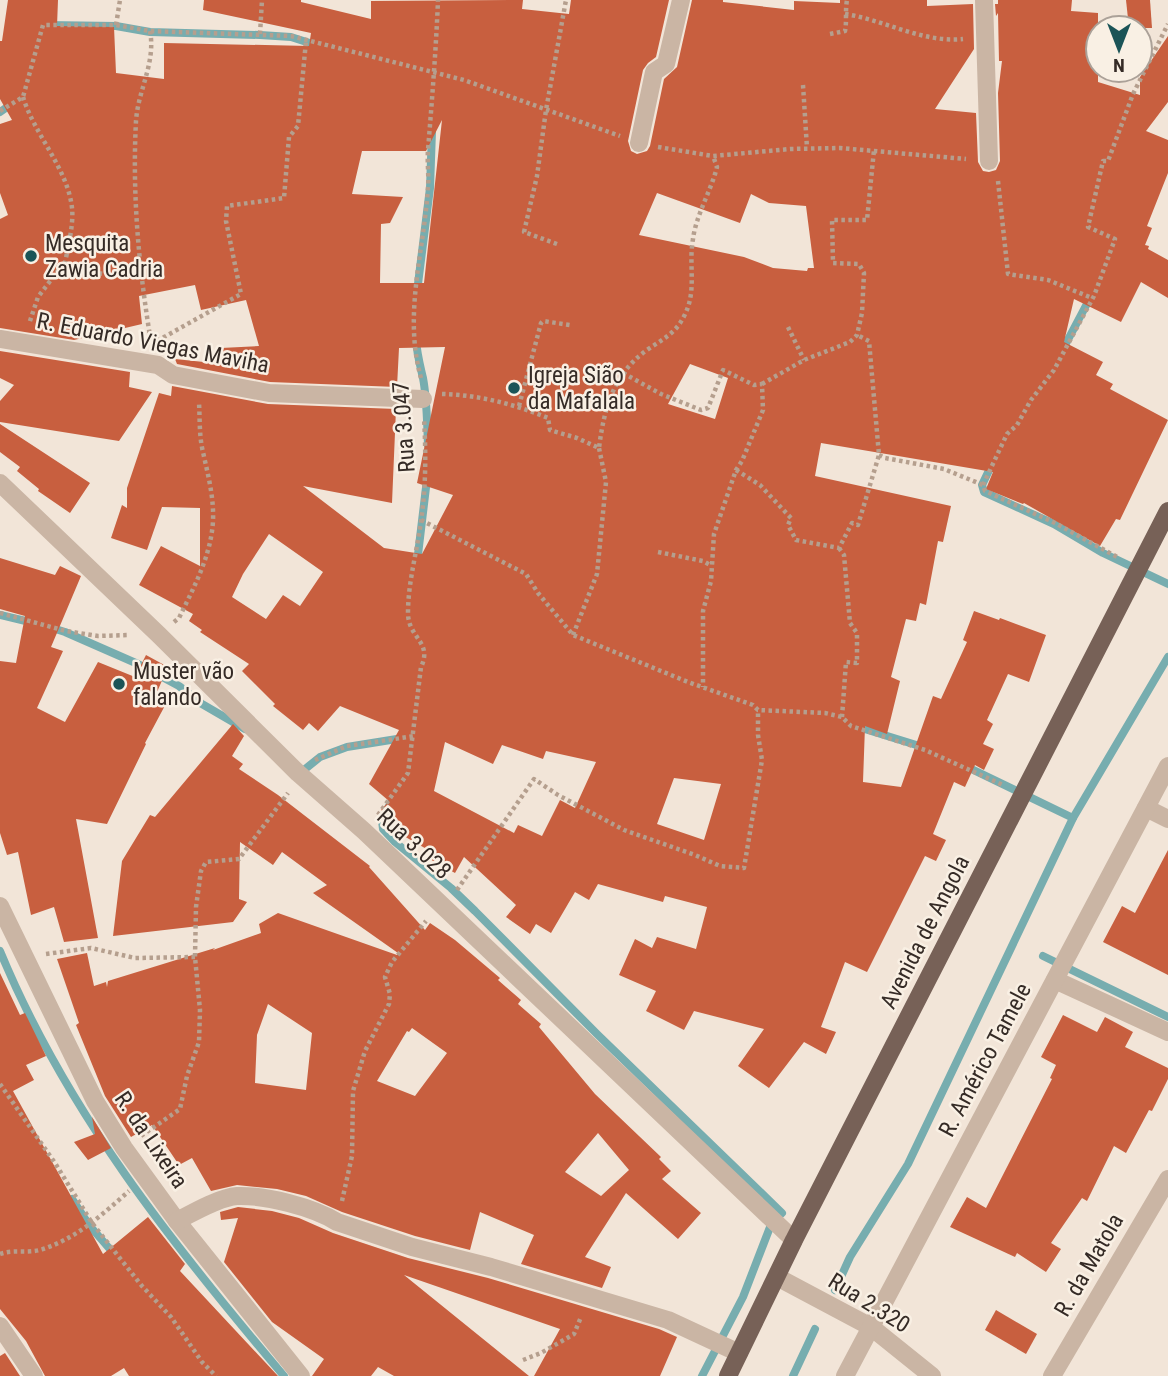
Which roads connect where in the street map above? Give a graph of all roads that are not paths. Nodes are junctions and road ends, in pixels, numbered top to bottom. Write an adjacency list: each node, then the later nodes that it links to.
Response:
1 (681, 0): 3 (street)
2 (984, 0): 4 (street)
3 (639, 143)
4 (989, 161)
5 (0, 339): 6 (street, R. Eduardo Viegas Maviha)
6 (423, 396)
7 (0, 483): 17 (street, Rua 3.028)
8 (1168, 511): 17 (main road, Avenida de Angola)
9 (1168, 766): 10 (street, R. Américo Tamele)
10 (1146, 808): 11 (street); 13 (street, R. Américo Tamele)
11 (1168, 819)
12 (0, 906): 16 (street, R. da Lixeira)
13 (1055, 980): 14 (street); 20 (street, R. Américo Tamele)
14 (1168, 1032)
15 (1168, 1179): 27 (street, R. da Matola)
16 (177, 1221): 21 (street); 23 (street, R. da Lixeira)
17 (794, 1240): 18 (main road, Avenida de Angola)
18 (777, 1277): 20 (street, Rua 2.320); 21 (main road, Avenida de Angola)
19 (0, 1326): 22 (street)
20 (871, 1327): 25 (street, R. Américo Tamele); 26 (street, Rua 2.320)
21 (739, 1353): 24 (main road, Avenida de Angola)
22 (34, 1376)
23 (301, 1376)
24 (728, 1376)
25 (845, 1376)
26 (932, 1376)
27 (1052, 1376)

